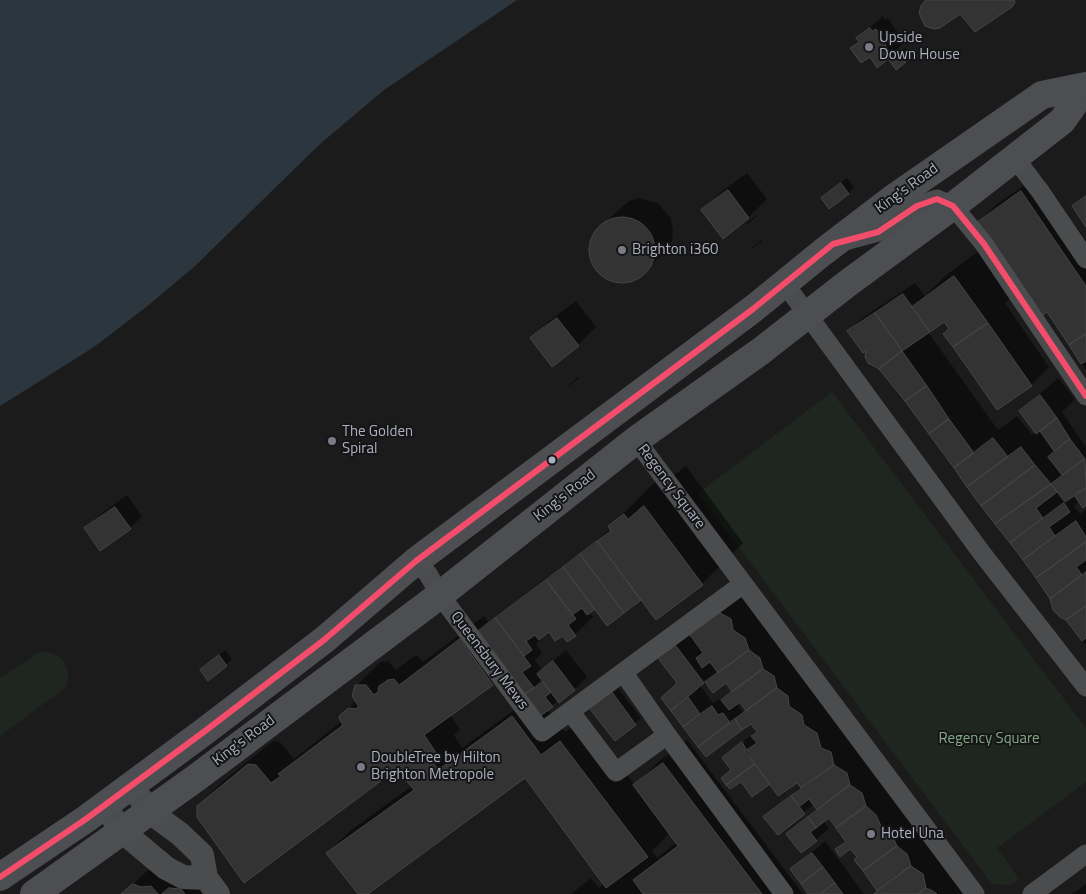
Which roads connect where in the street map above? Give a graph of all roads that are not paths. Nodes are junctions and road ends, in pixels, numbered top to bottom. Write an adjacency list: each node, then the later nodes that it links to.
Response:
1 (1086, 86): 2 (main road, King's Road); 4 (main road, King's Road)
2 (1014, 157): 3 (main road, King's Road); 5 (street)
3 (953, 206): 4 (street); 7 (main road, King's Road); 8 (street)
4 (833, 244): 6 (main road, King's Road)
5 (1086, 259)
6 (785, 284): 7 (street); 10 (main road, King's Road)
7 (807, 315): 9 (main road, King's Road); 14 (street)
8 (1086, 396)
9 (636, 440): 11 (street, Regency Square); 12 (main road, King's Road)
10 (416, 561): 12 (street, Queensbury Mews); 17 (main road, King's Road)
11 (743, 584): 13 (street, Queensbury Mews); 26 (street, Regency Square)
12 (440, 595): 15 (street, Queensbury Mews); 19 (main road, King's Road)
13 (623, 672): 15 (street, Queensbury Mews); 16 (street)
14 (1086, 687)
15 (570, 711): 16 (street)
16 (667, 735): 25 (street)
17 (131, 785): 18 (main road, King's Road); 19 (street)
18 (104, 805): 20 (street); 22 (main road, King's Road)
19 (150, 812): 20 (main road, King's Road); 23 (street)
20 (123, 832): 23 (street); 24 (main road, King's Road)
21 (1086, 854): 27 (street)
22 (0, 877)
23 (212, 886)
24 (34, 894)
25 (784, 894)
26 (975, 894)
27 (1032, 894)

